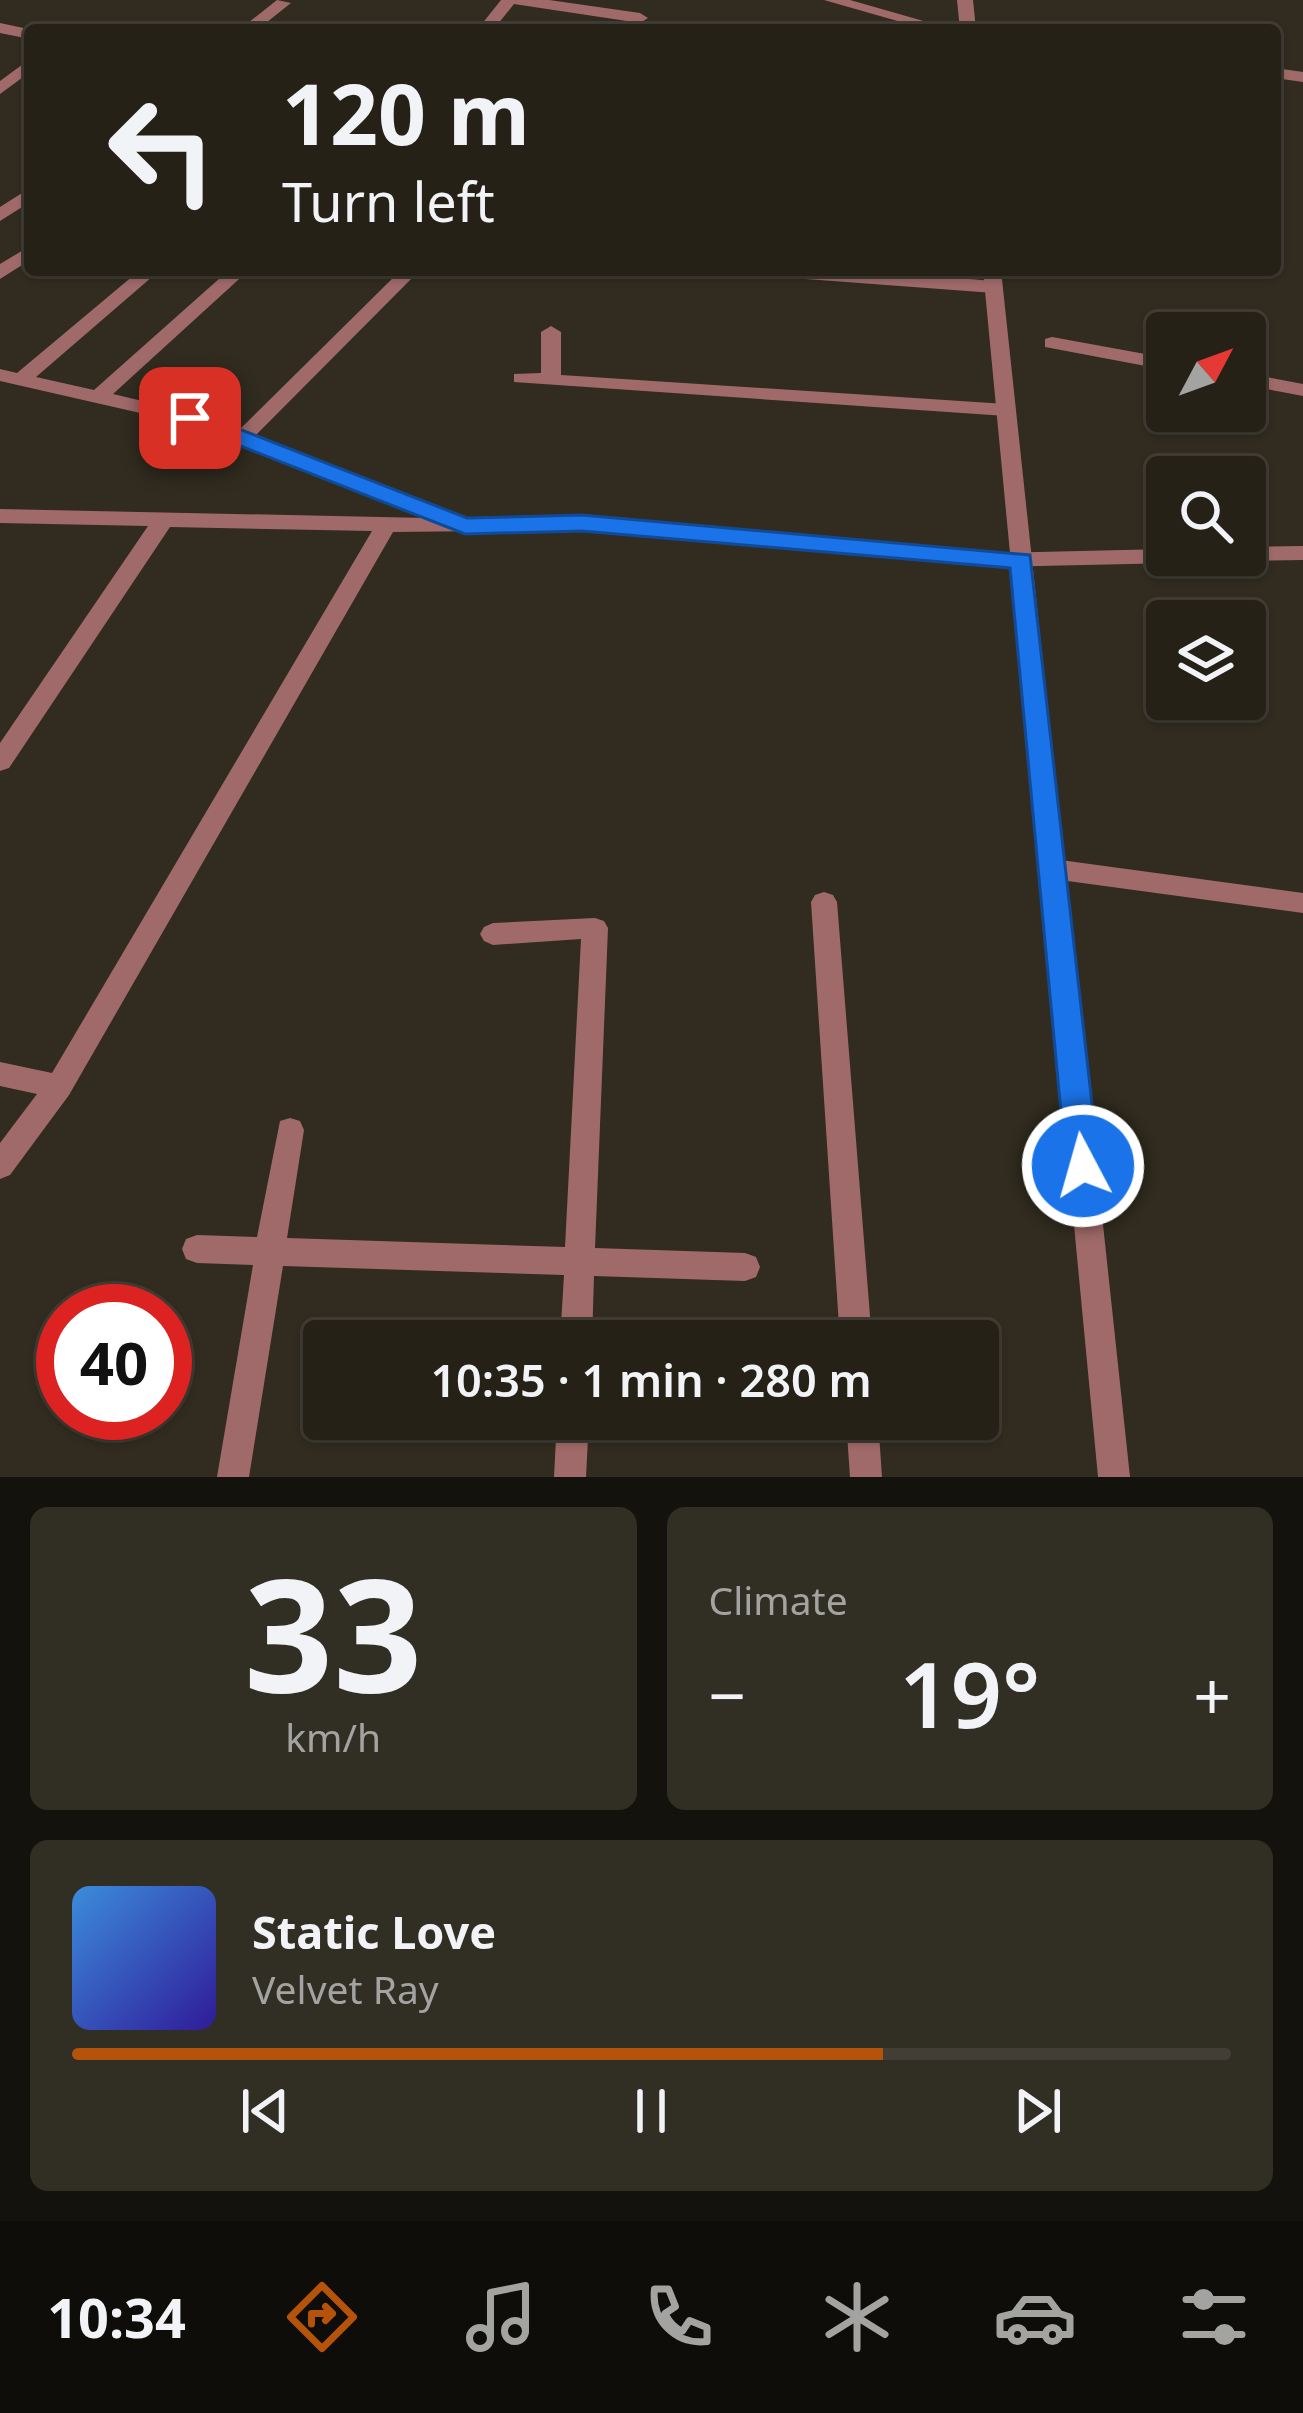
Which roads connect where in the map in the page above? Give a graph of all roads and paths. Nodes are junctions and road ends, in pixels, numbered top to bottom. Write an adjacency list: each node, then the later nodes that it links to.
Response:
1 (509, 0): 8 (street)
2 (518, 0): 9 (street)
3 (653, 0): 9 (street)
4 (832, 0): 6 (street)
5 (283, 3): 7 (street)
6 (856, 3): 10 (street)
7 (255, 24)
8 (490, 24)
9 (635, 24)
10 (927, 24)
11 (24, 69): 12 (street)
12 (0, 89)
13 (24, 198): 14 (street)
14 (0, 216)
15 (143, 276): 23 (street)
16 (233, 276): 28 (street)
17 (405, 276): 30 (street)
18 (936, 276): 19 (street)
19 (993, 278): 29 (street)
20 (551, 332): 25 (street)
21 (1052, 343): 22 (street)
22 (1146, 360)
23 (11, 377): 28 (street)
24 (520, 378): 25 (street)
25 (550, 380): 29 (street)
26 (1266, 383): 27 (street)
27 (1303, 390)
28 (100, 395): 30 (street)
29 (1006, 410): 38 (street)
30 (242, 439): 33 (street)
31 (0, 516): 32 (street)
32 (162, 522): 34 (street); 39 (street)
33 (465, 526): 34 (street); 38 (street)
34 (384, 529): 45 (street)
35 (1303, 553): 36 (street)
36 (1266, 554)
37 (1146, 557): 38 (street)
38 (1022, 560): 40 (street)
39 (0, 762)
40 (1053, 868): 42 (street); 59 (street)
41 (824, 902): 53 (street)
42 (1303, 903)
43 (493, 934): 50 (street)
44 (0, 1074): 45 (street)
45 (58, 1086): 47 (street)
46 (290, 1130): 49 (street)
47 (0, 1166)
48 (197, 1249): 49 (street)
49 (270, 1252): 50 (street); 56 (street)
50 (580, 1261): 51 (street); 52 (street)
51 (745, 1267)
52 (577, 1320)
53 (854, 1320)
54 (572, 1440): 57 (street)
55 (863, 1440): 58 (street)
56 (233, 1477)
57 (570, 1477)
58 (866, 1477)
59 (1114, 1477)

